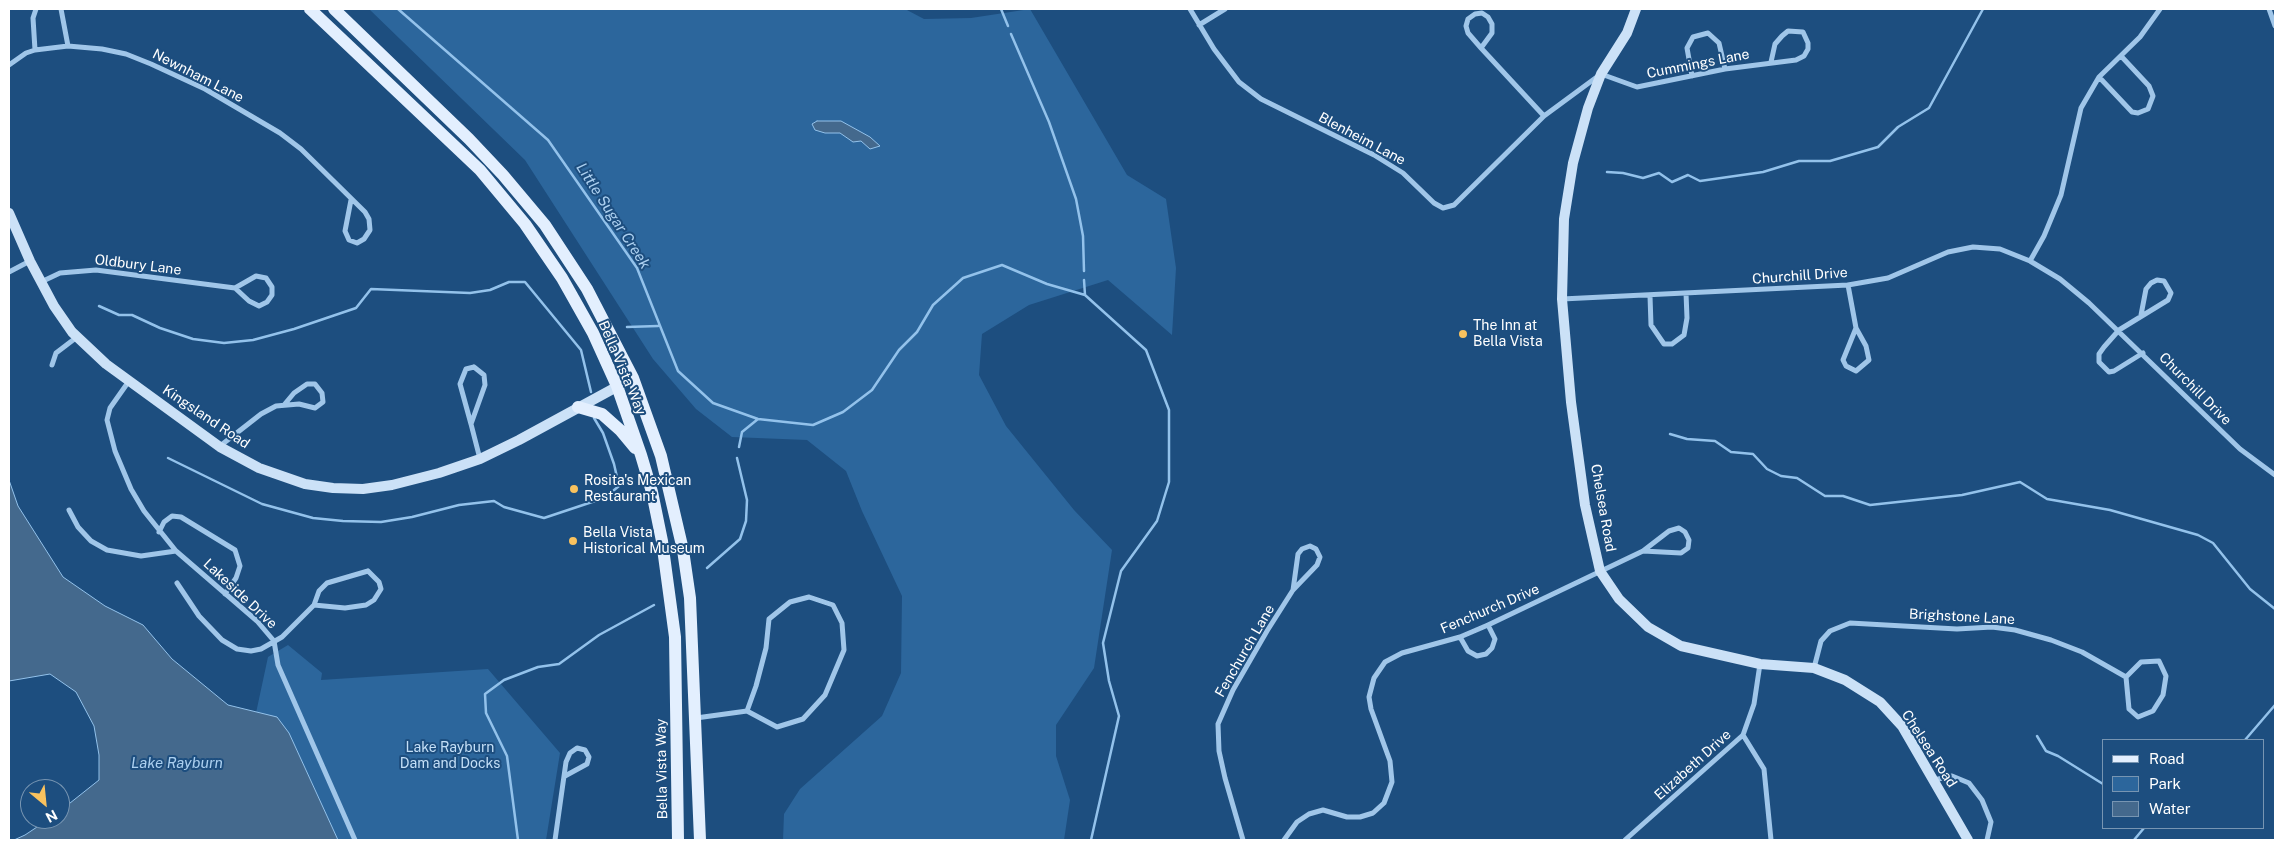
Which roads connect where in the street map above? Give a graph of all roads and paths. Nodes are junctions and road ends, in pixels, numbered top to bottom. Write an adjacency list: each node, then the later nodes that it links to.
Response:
1 (36, 9): 14 (street)
2 (61, 9): 12 (street)
3 (310, 9): 42 (main road, Bella Vista Way)
4 (334, 9): 40 (main road, Bella Vista Way)
5 (1190, 9): 10 (street, Blenheim Lane)
6 (1225, 9): 10 (street)
7 (1636, 9): 19 (street, Chelsea Road)
8 (2160, 9): 15 (street)
9 (2269, 9): 11 (street)
10 (1199, 25): 22 (street, Blenheim Lane)
11 (2275, 26)
12 (68, 46): 14 (street, Newnham Lane); 23 (street, Newnham Lane)
13 (1481, 48): 13 (street); 22 (street)
14 (35, 50): 17 (street, Newnham Lane)
15 (2121, 56): 21 (street); 21 (street)
16 (1771, 62): 16 (street, Cummings Lane); 18 (street, Cummings Lane)
17 (9, 65)
18 (1725, 69): 20 (street, Cummings Lane); 20 (street)
19 (1601, 74): 20 (street, Cummings Lane); 22 (street, Blenheim Lane); 33 (street, Chelsea Road)
20 (1692, 76)
21 (2099, 78): 25 (street)
22 (1544, 116)
23 (351, 200): 23 (street, Newnham Lane)
24 (9, 213): 26 (street, Kingsland Road)
25 (2030, 261): 29 (street, Churchill Drive); 36 (street, Churchill Drive)
26 (30, 262): 27 (street); 28 (street, Kingsland Road)
27 (9, 272)
28 (40, 282): 30 (street, Oldbury Lane); 37 (street, Kingsland Road)
29 (1848, 285): 31 (street, Churchill Drive); 35 (street)
30 (235, 288): 30 (street)
31 (1686, 293): 32 (street, Churchill Drive); 32 (street)
32 (1650, 296): 33 (street, Churchill Drive)
33 (1562, 299): 54 (street, Chelsea Road)
34 (2142, 315): 34 (street); 36 (street)
35 (1856, 328): 35 (street)
36 (2119, 330): 38 (street, Churchill Drive); 38 (street)
37 (77, 336): 39 (street); 41 (street, Kingsland Road)
38 (2143, 353): 49 (street, Churchill Drive)
39 (52, 365)
40 (632, 378): 42 (street, Kingsland Road); 66 (main road, Bella Vista Way)
41 (129, 381): 46 (street, Kingsland Road); 51 (street, Lakeside Drive)
42 (617, 386): 44 (street, Kingsland Road); 47 (main road, Bella Vista Way)
43 (284, 405): 43 (street); 46 (street)
44 (578, 407): 47 (main road); 48 (street, Kingsland Road)
45 (470, 424): 45 (street); 48 (street)
46 (220, 447): 48 (street, Kingsland Road)
47 (641, 455): 72 (main road, Bella Vista Way)
48 (480, 458)
49 (2275, 475)
50 (69, 510): 52 (street)
51 (159, 532): 52 (street, Lakeside Drive); 57 (street)
52 (176, 551): 57 (street, Lakeside Drive)
53 (1644, 551): 53 (street); 54 (street, Fenchurch Drive)
54 (1600, 571): 59 (street, Fenchurch Drive); 62 (street, Chelsea Road)
55 (178, 584): 61 (street)
56 (1293, 590): 56 (street, Fenchurch Lane); 74 (street, Fenchurch Lane)
57 (225, 594): 61 (street, Lakeside Drive)
58 (314, 605): 58 (street); 61 (street)
59 (1488, 625): 60 (street, Fenchurch Drive); 60 (street)
60 (1460, 637): 75 (street, Fenchurch Drive)
61 (274, 641): 70 (street, Lakeside Drive)
62 (1760, 664): 63 (street, Chelsea Road); 67 (street, Elizabeth Drive)
63 (1814, 668): 64 (street, Brighstone Lane); 69 (street, Chelsea Road)
64 (2126, 677): 64 (street)
65 (747, 711): 65 (street); 66 (street)
66 (695, 718): 73 (main road, Bella Vista Way)
67 (1743, 735): 76 (street, Elizabeth Drive); 77 (street)
68 (564, 776): 68 (street); 71 (street)
69 (1934, 780): 78 (street, Chelsea Road); 79 (street)
70 (355, 840)
71 (555, 840)
72 (678, 840)
73 (700, 840)
74 (1243, 840)
75 (1284, 840)
76 (1625, 840)
77 (1771, 840)
78 (1968, 840)
79 (1987, 840)

